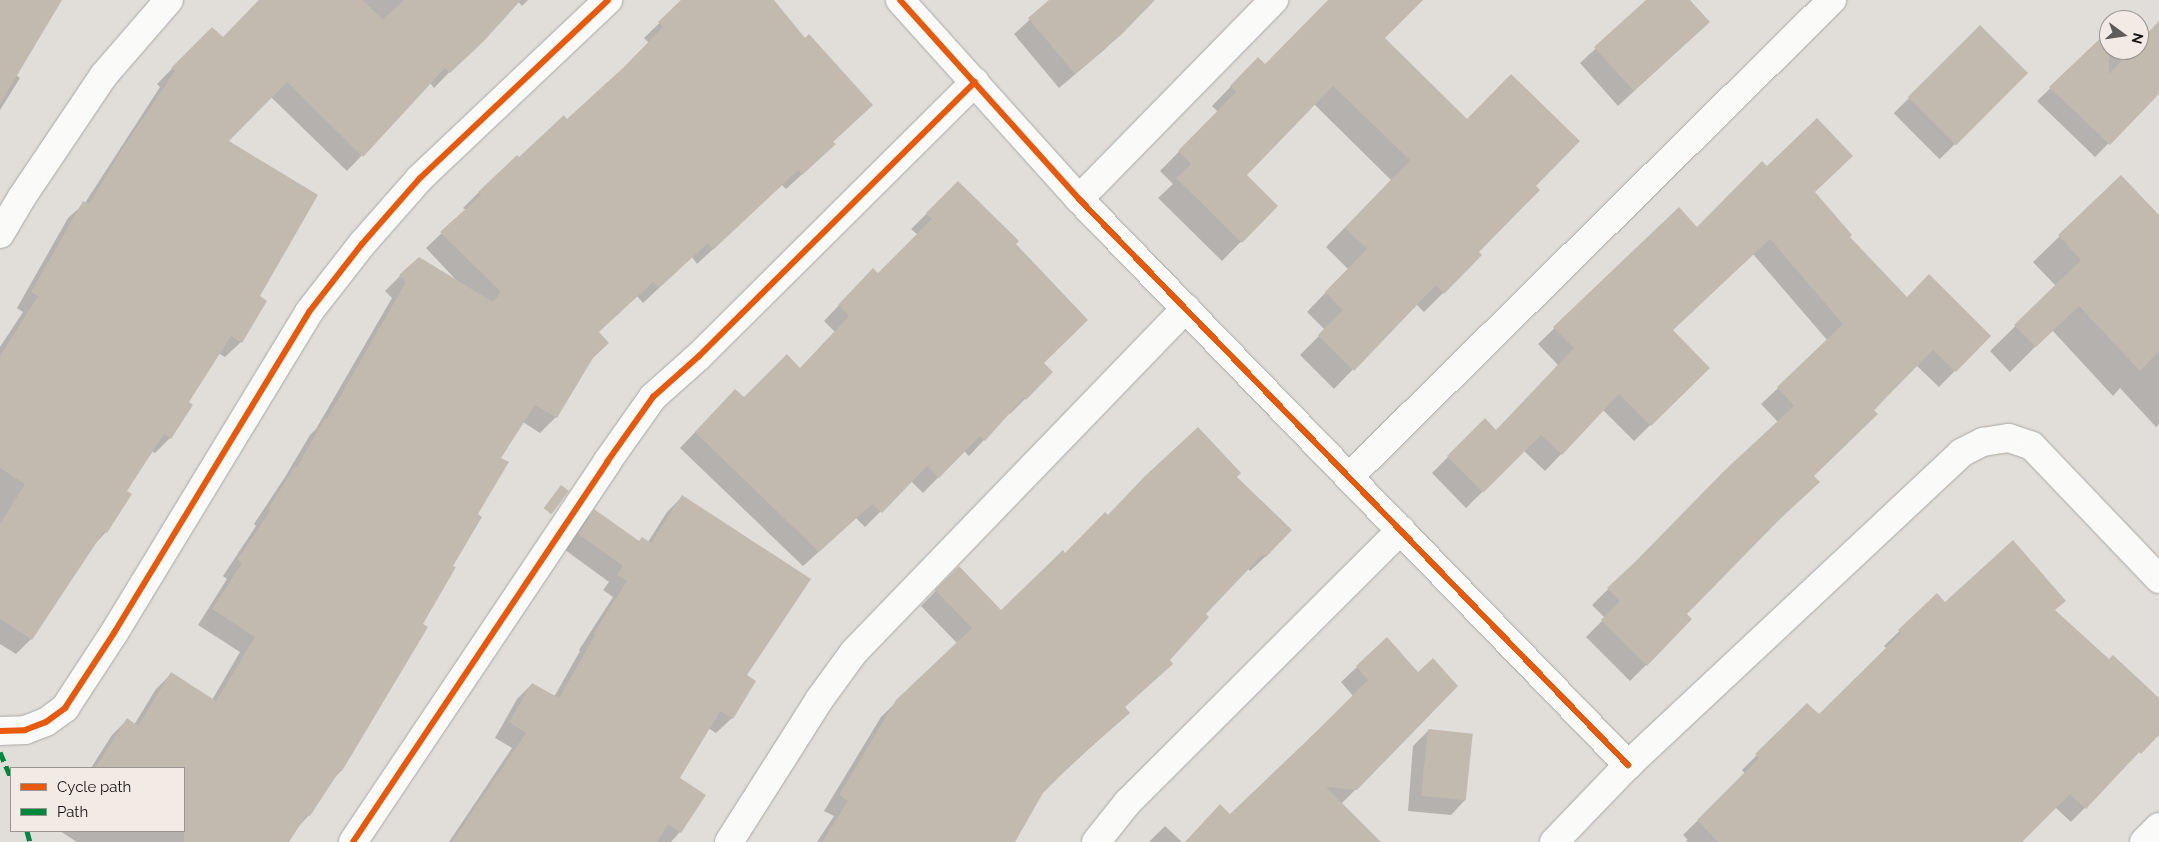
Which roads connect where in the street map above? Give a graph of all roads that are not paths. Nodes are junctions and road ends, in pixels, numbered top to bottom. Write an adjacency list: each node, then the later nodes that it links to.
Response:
1 (169, 0): 8 (street)
2 (608, 0): 13 (street)
3 (900, 0): 6 (street)
4 (1274, 0): 7 (street)
5 (1832, 0): 10 (street)
6 (975, 82): 7 (street); 16 (street)
7 (1079, 199): 9 (street)
8 (0, 234)
9 (1186, 308): 10 (street); 17 (street)
10 (1349, 477): 11 (street)
11 (1401, 530): 14 (street); 18 (street)
12 (2159, 580): 14 (street)
13 (0, 731)
14 (1628, 765): 19 (street)
15 (2159, 827): 20 (street)
16 (354, 842)
17 (729, 842)
18 (1096, 842)
19 (1554, 842)
20 (2144, 842)

